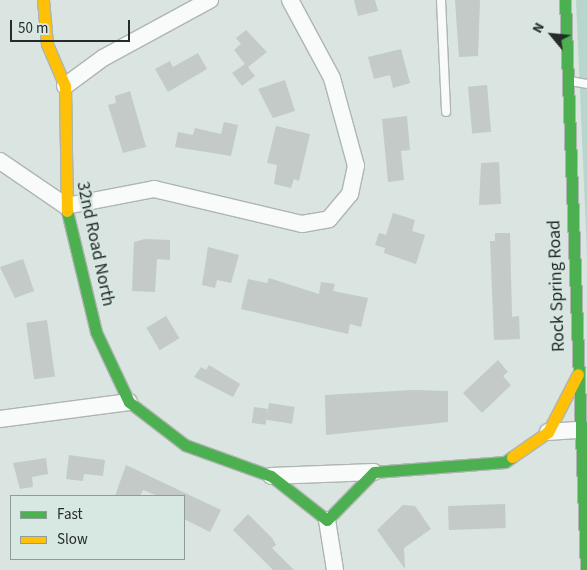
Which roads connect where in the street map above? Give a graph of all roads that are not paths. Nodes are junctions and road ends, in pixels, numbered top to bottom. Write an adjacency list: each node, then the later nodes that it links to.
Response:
1 (43, 0): 8 (street, 32nd Road North)
2 (210, 0): 8 (street)
3 (290, 0): 11 (street)
4 (441, 0): 9 (lane)
5 (565, 0): 6 (street, Rock Spring Road)
6 (568, 81): 7 (lane); 12 (street, Rock Spring Road)
7 (587, 84)
8 (66, 86): 11 (street, 32nd Road North)
9 (446, 112)
10 (0, 161): 11 (street)
11 (66, 206): 13 (street, 32nd Road North)
12 (578, 374): 15 (street, Rock Spring Road); 16 (street)
13 (129, 402): 14 (street); 18 (street)
14 (0, 419)
15 (580, 430): 16 (street); 21 (street, Rock Spring Road)
16 (548, 432): 17 (street)
17 (374, 472): 18 (street); 19 (street)
18 (271, 476): 19 (street)
19 (327, 520): 20 (street)
20 (335, 570)
21 (586, 570)

